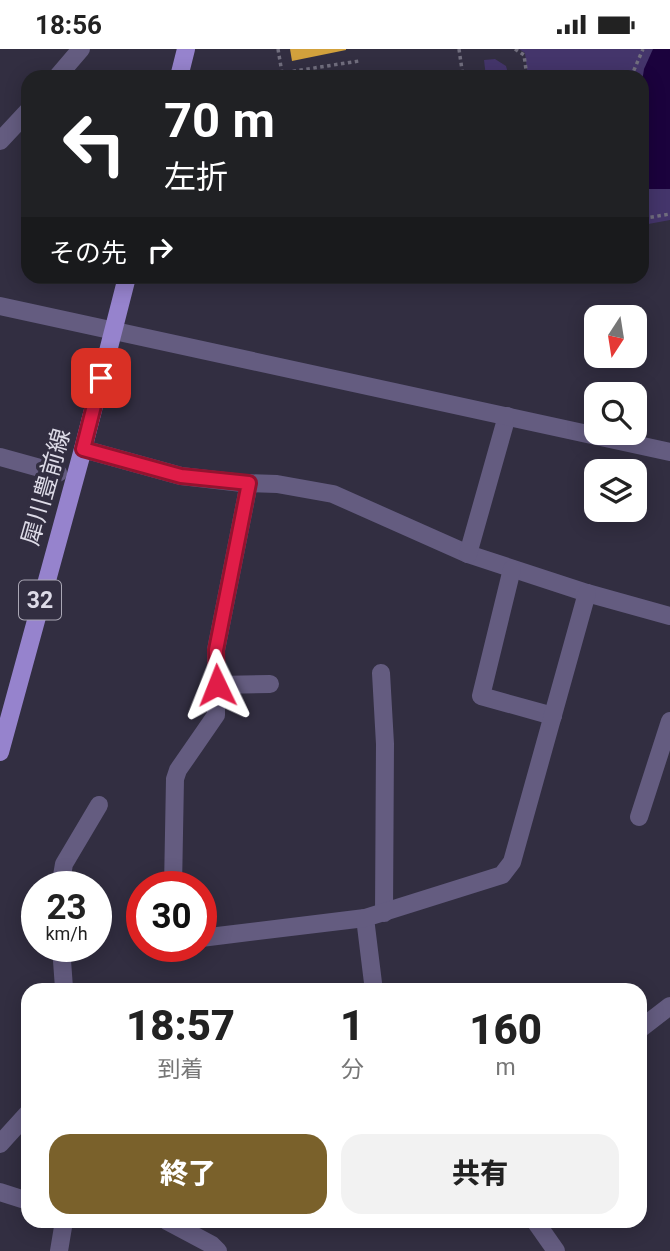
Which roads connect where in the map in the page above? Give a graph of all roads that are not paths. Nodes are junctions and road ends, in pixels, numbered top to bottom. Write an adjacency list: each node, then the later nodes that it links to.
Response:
1 (81, 49): 3 (street)
2 (186, 49): 4 (main road)
3 (63, 70)
4 (181, 70)
5 (21, 118): 6 (street)
6 (0, 141)
7 (125, 284): 9 (main road, 犀川豊前線 / 32)
8 (0, 306): 9 (street)
9 (113, 330): 10 (street); 11 (main road, 犀川豊前線 / 32)
10 (507, 417): 12 (street); 16 (street)
11 (83, 449): 15 (street); 25 (main road, 犀川豊前線 / 32)
12 (670, 452)
13 (0, 457): 14 (street)
14 (58, 473)
15 (249, 483): 16 (street); 22 (street)
16 (468, 554): 17 (street)
17 (512, 569): 18 (street); 23 (street)
18 (587, 593): 19 (street); 23 (street)
19 (670, 616)
20 (381, 673): 30 (street)
21 (270, 684): 22 (street)
22 (217, 685): 29 (street)
23 (552, 716): 30 (street)
24 (670, 721): 27 (street)
25 (0, 752)
26 (99, 805): 28 (street)
27 (639, 817)
28 (63, 871)
29 (173, 871)
30 (384, 913): 31 (street)
31 (365, 918): 32 (street); 35 (street)
32 (217, 936)
33 (62, 962): 34 (street)
34 (64, 983)
35 (373, 983)
36 (670, 1006): 37 (street)
37 (647, 1024)
38 (21, 1122): 39 (street)
39 (0, 1144)
40 (0, 1192): 41 (street)
41 (21, 1199)
42 (63, 1228): 45 (street)
43 (180, 1228): 46 (street)
44 (540, 1228): 47 (street)
45 (59, 1251)
46 (218, 1251)
47 (556, 1251)

